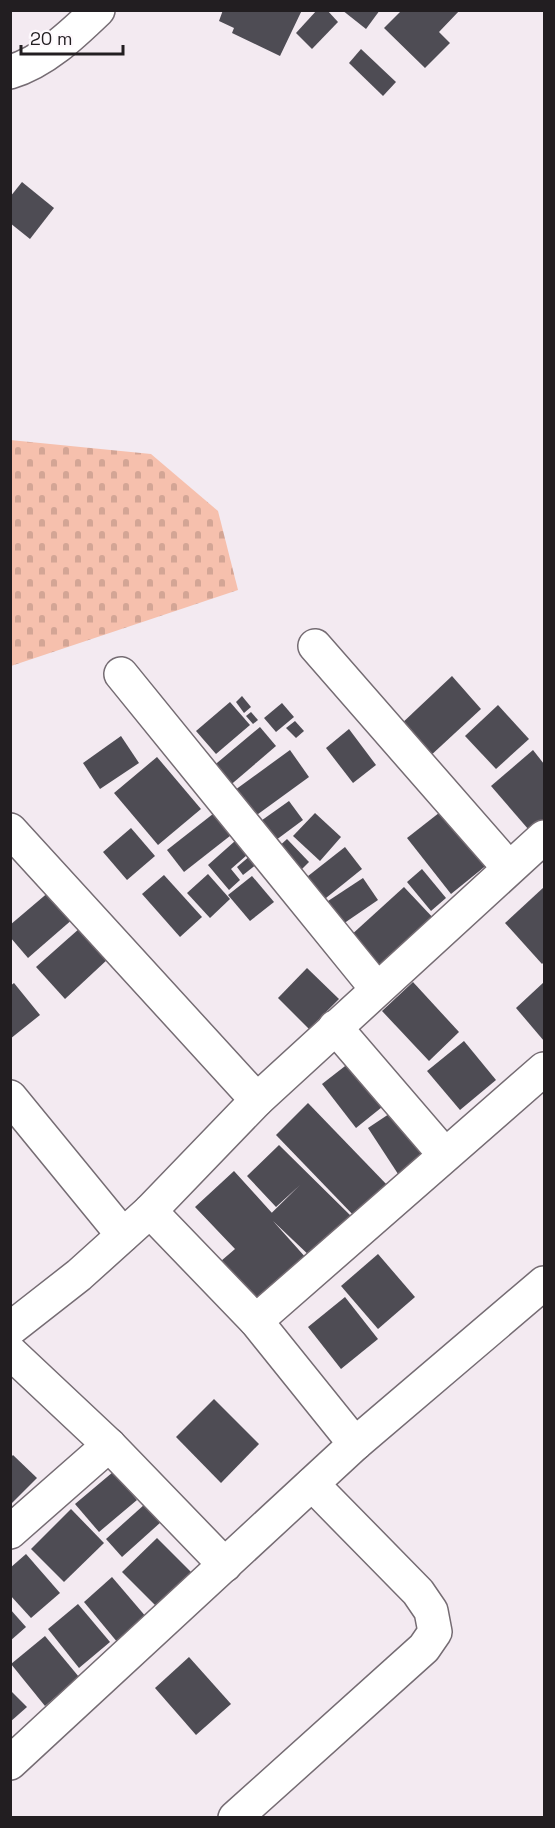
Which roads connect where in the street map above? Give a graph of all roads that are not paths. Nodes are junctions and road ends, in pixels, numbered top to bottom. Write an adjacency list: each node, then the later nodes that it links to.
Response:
1 (98, 10): 2 (street)
2 (10, 72)
3 (315, 646): 7 (street)
4 (121, 674): 8 (street)
5 (10, 830): 12 (street)
6 (544, 837): 7 (street)
7 (509, 868): 8 (street)
8 (377, 989): 9 (street)
9 (335, 1028): 12 (street); 13 (street)
10 (544, 1069): 13 (street)
11 (10, 1097): 15 (street)
12 (257, 1100): 14 (street)
13 (445, 1155): 17 (street)
14 (150, 1211): 15 (street); 17 (street)
15 (123, 1235): 18 (street)
16 (544, 1283): 20 (street)
17 (256, 1321): 20 (street)
18 (10, 1329)
19 (10, 1352): 21 (street)
20 (355, 1444): 22 (street)
21 (109, 1445): 23 (street); 24 (street)
22 (312, 1484): 24 (street); 26 (street)
23 (10, 1532)
24 (225, 1565): 25 (street)
25 (10, 1763)
26 (235, 1818)

